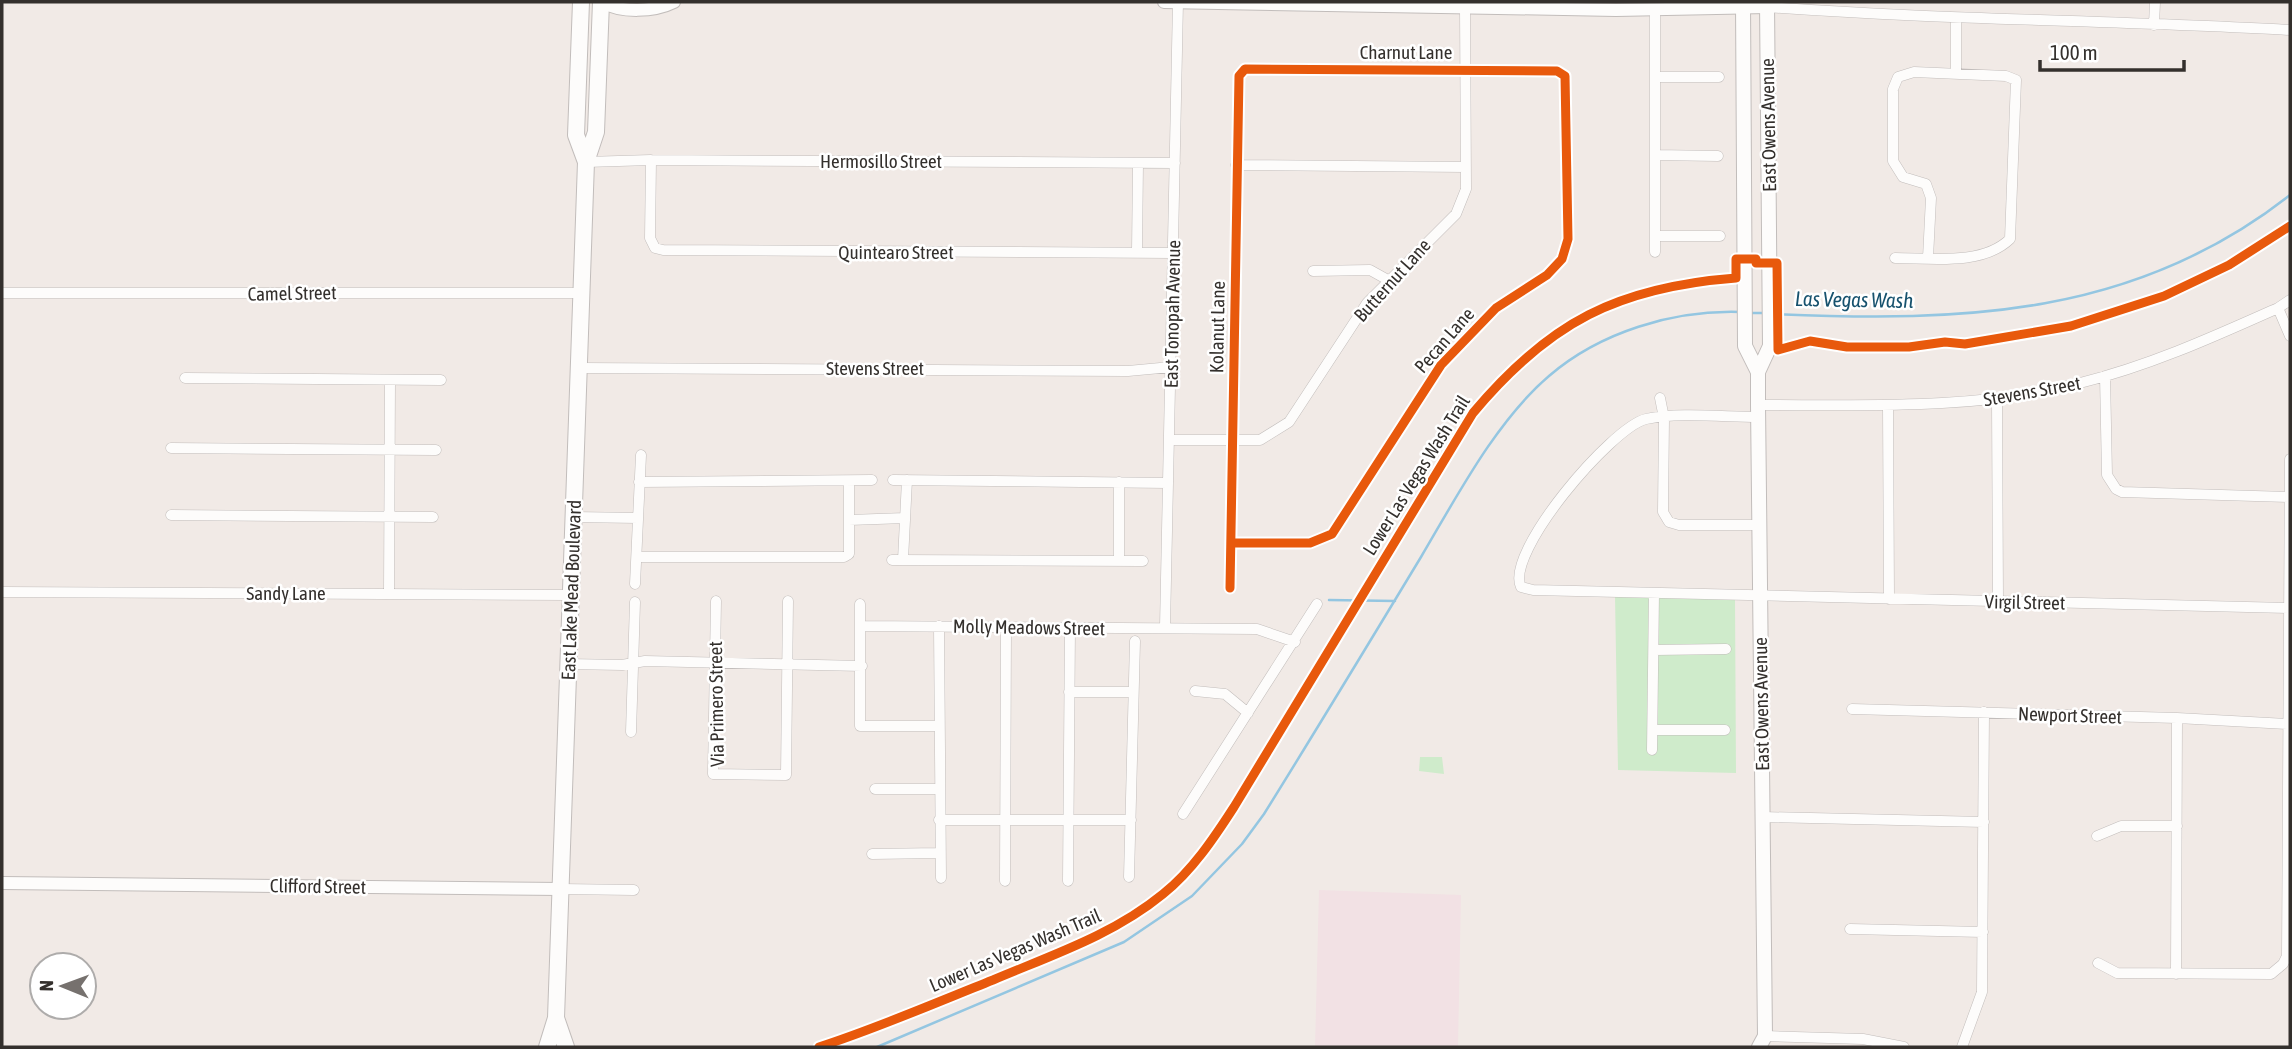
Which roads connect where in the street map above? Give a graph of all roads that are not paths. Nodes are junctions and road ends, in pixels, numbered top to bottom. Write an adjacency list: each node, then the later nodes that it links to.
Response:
1 (580, 2): 24 (main road, East Lake Mead Boulevard)
2 (601, 2): 3 (street); 24 (main road, East Lake Mead Boulevard)
3 (674, 2)
4 (1164, 2): 5 (street)
5 (1178, 2): 10 (street); 26 (street, East Tonopah Avenue)
6 (2155, 2): 13 (street)
7 (1743, 4): 8 (street); 11 (street); 45 (main road, East Owens Avenue)
8 (1767, 4): 12 (street); 45 (main road, East Owens Avenue)
9 (1568, 5): 10 (street); 11 (street)
10 (1465, 7): 16 (street, Butternut Lane)
11 (1655, 9): 19 (street)
12 (1956, 20): 13 (street); 17 (street)
13 (2154, 25): 14 (street)
14 (2290, 30)
15 (1245, 69): 16 (street, Charnut Lane); 27 (street, Kolanut Lane)
16 (1465, 69): 18 (street, Charnut Lane); 28 (street, Butternut Lane)
17 (1956, 73): 35 (street); 35 (street)
18 (1565, 76): 78 (street, Pecan Lane)
19 (1655, 77): 20 (street); 21 (street)
20 (1718, 77)
21 (1655, 155): 22 (street); 29 (street)
22 (1718, 156)
23 (651, 160): 24 (street, Hermosillo Street); 25 (street, Hermosillo Street); 31 (street, Quintearo Street)
24 (586, 162): 39 (main road, East Lake Mead Boulevard)
25 (1138, 163): 26 (street, Hermosillo Street); 31 (street)
26 (1175, 163): 33 (street, East Tonopah Avenue)
27 (1236, 164): 28 (street); 56 (street, Kolanut Lane)
28 (1466, 167): 37 (street, Butternut Lane)
29 (1655, 236): 30 (street); 32 (street)
30 (1720, 236)
31 (1137, 252): 33 (street, Quintearo Street)
32 (1655, 252)
33 (1173, 253): 43 (street, East Tonopah Avenue)
34 (1895, 258): 35 (street)
35 (1928, 258)
36 (1313, 271): 37 (street)
37 (1388, 280): 56 (street, Butternut Lane)
38 (2, 293): 39 (street, Camel Street)
39 (581, 293): 44 (main road, East Lake Mead Boulevard)
40 (2290, 300): 41 (street, Stevens Street)
41 (2278, 308): 42 (street); 46 (street, Stevens Street)
42 (2290, 336)
43 (1171, 367): 44 (street, Stevens Street); 55 (street, East Tonopah Avenue)
44 (580, 368): 73 (main road, East Lake Mead Boulevard)
45 (1758, 372): 53 (main road, East Owens Avenue)
46 (2105, 376): 51 (street, Stevens Street); 69 (street)
47 (185, 378): 48 (street)
48 (390, 380): 49 (street); 58 (street)
49 (441, 380)
50 (1660, 398): 54 (street)
51 (1997, 399): 52 (street, Stevens Street); 94 (street)
52 (1888, 405): 53 (street, Stevens Street); 91 (street)
53 (1758, 411): 54 (street, Stevens Street); 77 (main road, East Owens Avenue)
54 (1664, 418): 77 (street); 87 (street, Stevens Street)
55 (1169, 440): 56 (street, Butternut Lane); 68 (street, East Tonopah Avenue)
56 (1233, 441): 78 (street, Kolanut Lane)
57 (171, 448): 58 (street)
58 (391, 449): 59 (street); 71 (street)
59 (436, 450)
60 (640, 455): 66 (street)
61 (2290, 459): 69 (street)
62 (872, 480): 65 (street)
63 (893, 480): 64 (street)
64 (907, 480): 67 (street); 75 (street)
65 (849, 481): 66 (street); 76 (street)
66 (639, 482): 74 (street)
67 (1119, 482): 68 (street); 82 (street)
68 (1168, 483): 103 (street, East Tonopah Avenue)
69 (2289, 497): 98 (street)
70 (171, 515): 71 (street)
71 (390, 517): 72 (street); 88 (street)
72 (433, 517)
73 (574, 517): 74 (street); 89 (main road, East Lake Mead Boulevard)
74 (638, 517): 79 (street)
75 (905, 518): 76 (street); 81 (street)
76 (849, 520): 79 (street)
77 (1759, 525): 90 (main road, East Owens Avenue)
78 (1232, 542): 85 (street, Kolanut Lane)
79 (637, 557): 84 (street)
80 (892, 560): 81 (street)
81 (904, 560): 82 (street)
82 (1119, 560): 83 (street)
83 (1143, 561)
84 (635, 584)
85 (1230, 588)
86 (2, 593): 88 (street, Sandy Lane)
87 (1654, 593): 90 (street); 107 (street)
88 (389, 594): 89 (street, Sandy Lane)
89 (570, 595): 109 (main road, East Lake Mead Boulevard)
90 (1760, 595): 91 (street, Virgil Street); 129 (main road, East Owens Avenue)
91 (1889, 599): 94 (street, Virgil Street)
92 (716, 601): 108 (street, Via Primero Street)
93 (788, 601): 111 (street, Via Primero Street)
94 (1998, 601): 98 (street, Virgil Street)
95 (635, 602): 110 (street)
96 (860, 604): 99 (street)
97 (1317, 604): 105 (street)
98 (2289, 608): 120 (street)
99 (862, 625): 100 (street, Molly Meadows Street); 112 (street)
100 (939, 626): 101 (street, Molly Meadows Street); 121 (street)
101 (1006, 626): 102 (street, Molly Meadows Street); 131 (street)
102 (1070, 627): 103 (street, Molly Meadows Street); 114 (street)
103 (1165, 627): 105 (street, Molly Meadows Street)
104 (1135, 641): 115 (street)
105 (1294, 642): 118 (street)
106 (1726, 649): 107 (street)
107 (1654, 650): 122 (street)
108 (715, 663): 110 (street); 111 (street); 111 (street, Via Primero Street)
109 (568, 664): 110 (street); 145 (main road, East Lake Mead Boulevard)
110 (633, 664): 124 (street)
111 (788, 664): 112 (street)
112 (862, 666): 121 (street)
113 (1195, 691): 118 (street)
114 (1069, 692): 115 (street); 132 (street)
115 (1133, 692): 133 (street)
116 (1852, 709): 117 (street, Newport Street)
117 (1984, 712): 119 (street, Newport Street); 134 (street)
118 (1248, 713): 128 (street)
119 (2177, 718): 120 (street, Newport Street); 135 (street)
120 (2287, 724): 137 (street)
121 (939, 726): 127 (street)
122 (1654, 730): 123 (street); 125 (street)
123 (1725, 730)
124 (631, 732)
125 (1652, 750)
126 (875, 789): 127 (street)
127 (939, 789): 130 (street)
128 (1182, 814)
129 (1762, 817): 134 (street); 152 (main road, East Owens Avenue)
130 (939, 820): 131 (street); 138 (street)
131 (1006, 820): 132 (street); 142 (street)
132 (1068, 820): 133 (street); 143 (street)
133 (1131, 820): 140 (street)
134 (1984, 822): 148 (street)
135 (2177, 826): 136 (street); 150 (street)
136 (2097, 836)
137 (2289, 841): 150 (street)
138 (939, 853): 139 (street); 141 (street)
139 (873, 854)
140 (1129, 877)
141 (941, 878)
142 (1005, 881)
143 (1068, 881)
144 (2, 883): 145 (street, Clifford Street)
145 (561, 889): 146 (street, Clifford Street); 151 (main road, East Lake Mead Boulevard)
146 (634, 890)
147 (1850, 929): 148 (street)
148 (1983, 932): 157 (street)
149 (2098, 963): 150 (street)
150 (2176, 974)
151 (556, 1018): 154 (main road, East Lake Mead Boulevard); 155 (main road, East Lake Mead Boulevard)
152 (1765, 1043): 153 (street)
153 (1840, 1043): 156 (street)
154 (547, 1047)
155 (566, 1047)
156 (1904, 1047)
157 (1962, 1047)

